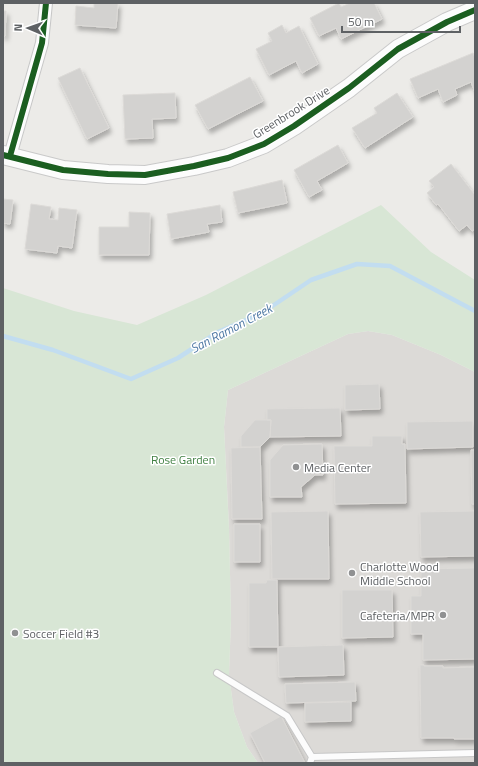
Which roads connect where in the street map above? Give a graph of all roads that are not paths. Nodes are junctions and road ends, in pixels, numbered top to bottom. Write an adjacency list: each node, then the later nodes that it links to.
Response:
1 (46, 3): 3 (street)
2 (475, 10): 3 (street, Greenbrook Drive)
3 (6, 156)
4 (217, 673): 6 (lane)
5 (475, 753): 6 (lane)
6 (312, 757): 7 (lane)
7 (310, 763)

